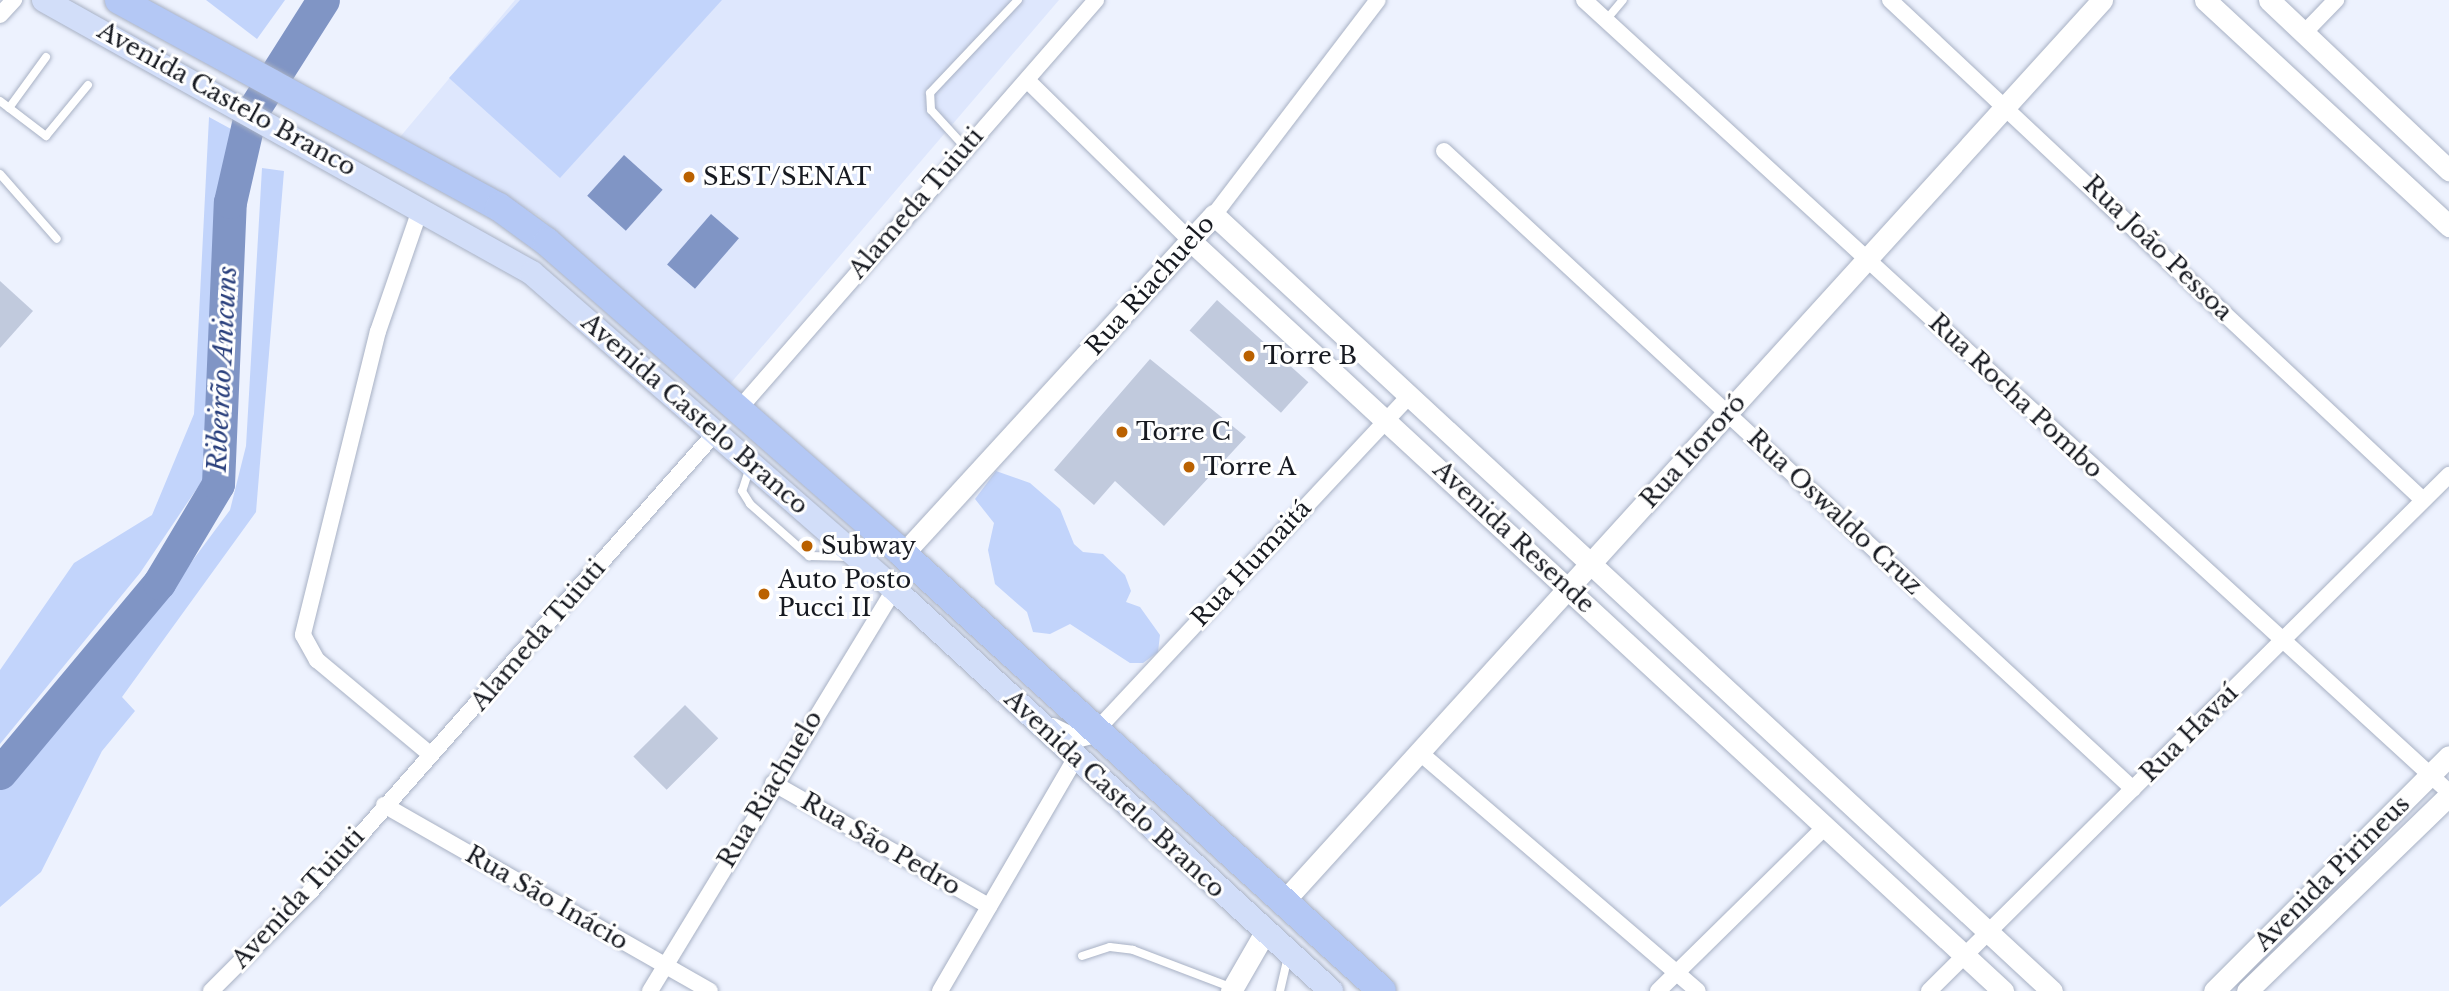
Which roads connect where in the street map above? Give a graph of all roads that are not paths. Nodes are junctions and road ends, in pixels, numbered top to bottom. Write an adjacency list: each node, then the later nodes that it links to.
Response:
1 (14, 0): 14 (street)
2 (44, 0): 27 (main road, Avenida Castelo Branco)
3 (119, 0): 36 (highway, Avenida Castelo Branco)
4 (1018, 0): 23 (lane)
5 (1096, 0): 18 (street, Alameda Tuiuti)
6 (1378, 0): 28 (street, Rua Riachuelo)
7 (1584, 0): 15 (street, Rua Rocha Pombo)
8 (1623, 0): 15 (lane)
9 (1889, 0): 21 (street, Rua João Pessoa)
10 (2102, 0): 21 (street, Rua Itororó)
11 (2206, 0): 30 (street)
12 (2269, 0): 16 (street)
13 (2336, 0): 16 (street)
14 (0, 15)
15 (1606, 20): 34 (street, Rua Rocha Pombo)
16 (2305, 32): 25 (street)
17 (46, 57): 22 (lane)
18 (1028, 81): 23 (street, Alameda Tuiuti); 33 (street, Avenida Resende)
19 (88, 85): 22 (lane)
20 (0, 101): 22 (lane)
21 (2006, 104): 34 (street, Rua Itororó); 41 (street, Rua João Pessoa)
22 (9, 108)
23 (963, 145): 36 (street, Alameda Tuiuti)
24 (1444, 151): 37 (street, Rua Oswaldo Cruz)
25 (2449, 170)
26 (0, 174): 32 (lane)
27 (420, 210): 29 (main road, Avenida Castelo Branco); 31 (street)
28 (1214, 215): 33 (street, Rua Riachuelo); 35 (street, Avenida Resende)
29 (443, 225): 31 (street); 39 (main road, Avenida Castelo Branco)
30 (2449, 226)
31 (414, 235): 50 (street)
32 (57, 239)
33 (1193, 243): 38 (street, Avenida Resende); 42 (street, Rua Riachuelo)
34 (1867, 258): 37 (street, Rua Itororó); 46 (street, Rua Rocha Pombo)
35 (1408, 397): 38 (street, Rua Humaitá); 43 (street, Avenida Resende)
36 (739, 409): 42 (highway, Avenida Castelo Branco)
37 (1727, 412): 43 (street, Rua Itororó); 55 (street, Rua Oswaldo Cruz)
38 (1387, 419): 44 (street, Avenida Resende); 48 (street, Rua Humaitá)
39 (718, 431): 45 (main road, Avenida Castelo Branco); 50 (street, Alameda Tuiuti)
40 (2449, 475): 41 (street, Rua Havaí)
41 (2423, 500): 46 (street, Rua Havaí)
42 (903, 554): 48 (highway, Avenida Castelo Branco)
43 (1589, 565): 44 (street, Rua Itororó); 59 (street, Avenida Resende)
44 (1569, 588): 49 (street, Rua Itororó); 58 (street, Avenida Resende)
45 (894, 589): 47 (main road, Avenida Castelo Branco); 54 (street, Rua Riachuelo)
46 (2281, 642): 53 (street, Rua Rocha Pombo); 55 (street, Rua Havaí)
47 (1028, 714): 48 (street); 52 (main road, Avenida Castelo Branco)
48 (1095, 730): 61 (highway, Avenida Castelo Branco)
49 (1419, 752): 61 (street, Rua Itororó); 69 (street)
50 (431, 755): 57 (street, Alameda Tuiuti)
51 (2449, 756): 53 (street, Avenida Pirineus)
52 (1076, 759): 62 (street); 63 (main road, Avenida Castelo Branco)
53 (2430, 774): 56 (street, Rua Rocha Pombo); 83 (street, Avenida Pirineus)
54 (773, 783): 62 (street, Rua São Pedro); 68 (street, Rua Riachuelo)
55 (2133, 789): 64 (street, Rua Havaí)
56 (2449, 793): 84 (street, Avenida Pirineus)
57 (384, 805): 68 (street, Rua São Inácio); 71 (street, Avenida Tuiuti)
58 (1824, 828): 60 (street, Avenida Resende); 69 (street)
59 (1918, 870): 60 (street); 64 (street, Avenida Resende)
60 (1894, 893): 67 (street, Avenida Resende)
61 (1284, 901): 77 (highway, Avenida Castelo Branco)
62 (989, 906): 74 (street)
63 (1265, 932): 65 (main road, Avenida Castelo Branco); 70 (street)
64 (1987, 934): 67 (street, Rua Havaí); 82 (street, Avenida Resende)
65 (1289, 953): 75 (lane); 76 (main road, Avenida Castelo Branco)
66 (1082, 956): 70 (lane)
67 (1964, 957): 80 (street, Rua Havaí); 81 (street, Avenida Resende)
68 (664, 966): 72 (street, Rua Riachuelo); 73 (street, Rua São Inácio)
69 (1678, 973): 78 (street); 79 (street)
70 (1232, 989)
71 (211, 991)
72 (650, 991)
73 (710, 991)
74 (940, 991)
75 (1280, 991)
76 (1331, 991)
77 (1381, 991)
78 (1658, 991)
79 (1698, 991)
80 (1929, 991)
81 (2003, 991)
82 (2052, 991)
83 (2214, 991)
84 (2248, 991)

